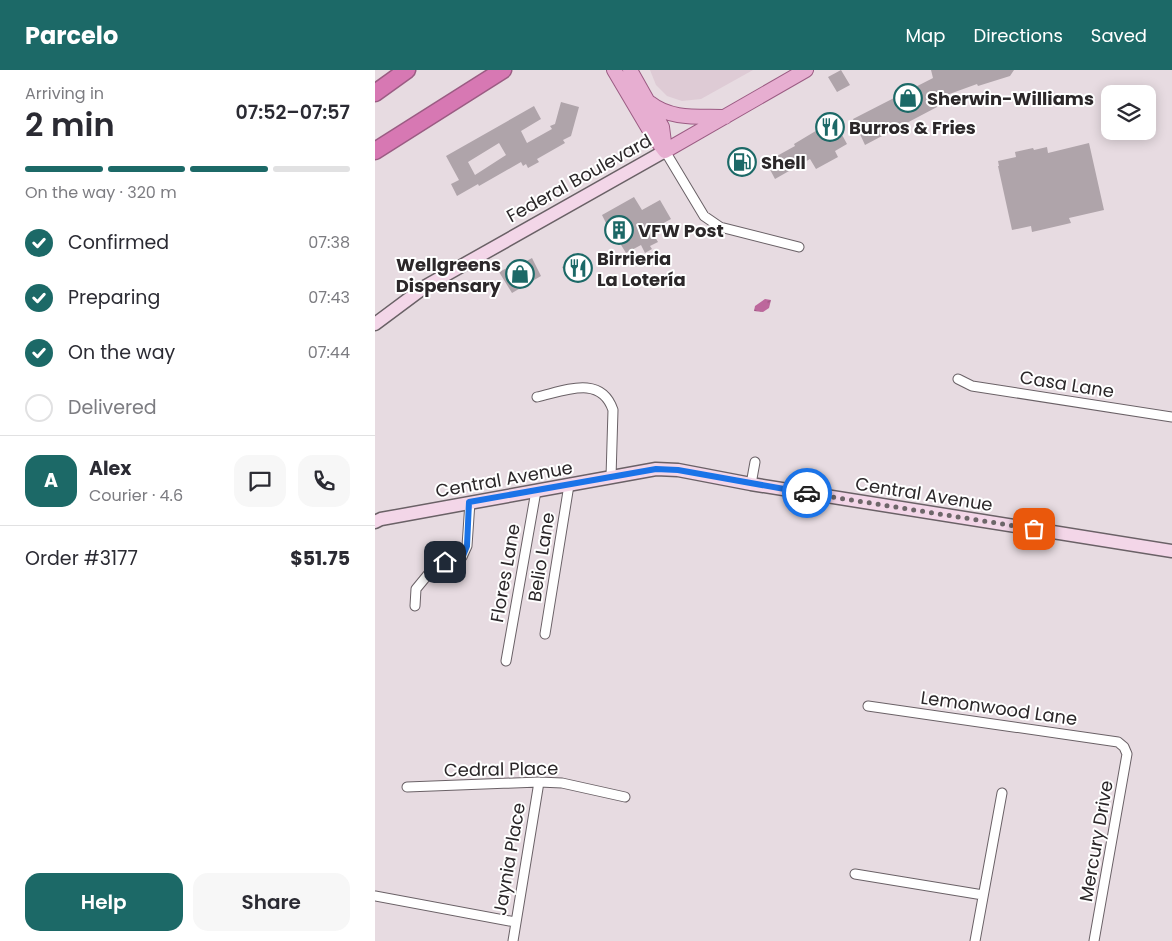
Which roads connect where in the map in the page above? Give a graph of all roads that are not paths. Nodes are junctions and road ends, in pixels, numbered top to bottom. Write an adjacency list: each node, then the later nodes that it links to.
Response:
1 (407, 70): 6 (highway)
2 (503, 70): 9 (highway)
3 (615, 70): 10 (main road)
4 (630, 70): 7 (main road)
5 (806, 70): 8 (main road, Federal Boulevard)
6 (375, 93)
7 (649, 102): 8 (main road); 10 (main road)
8 (725, 117): 10 (main road, Federal Boulevard)
9 (375, 151)
10 (665, 151): 11 (street); 12 (street, Federal Boulevard)
11 (799, 247)
12 (375, 324)
13 (957, 379): 15 (street, Casa Lane)
14 (537, 396): 17 (street)
15 (1172, 417)
16 (755, 462): 18 (street)
17 (611, 477): 18 (street, Central Avenue); 19 (street, Central Avenue)
18 (751, 484): 23 (street, Central Avenue)
19 (569, 485): 20 (street, Central Avenue); 25 (street, Belio Lane)
20 (536, 491): 21 (street, Central Avenue); 26 (street, Flores Lane)
21 (469, 502): 22 (street, Central Avenue); 24 (street)
22 (375, 522)
23 (1172, 551)
24 (415, 606)
25 (545, 634)
26 (506, 661)
27 (868, 706): 28 (street, Lemonwood Lane)
28 (1124, 747): 39 (street, Mercury Drive)
29 (539, 782): 30 (street, Cedral Place); 32 (street, Cedral Place); 36 (street, Jaynia Place)
30 (407, 787)
31 (1002, 793): 35 (street)
32 (625, 797)
33 (855, 874): 35 (street)
34 (375, 896): 36 (street)
35 (983, 896): 38 (street)
36 (515, 922): 37 (street, Jaynia Place)
37 (513, 941)
38 (975, 941)
39 (1094, 941)

